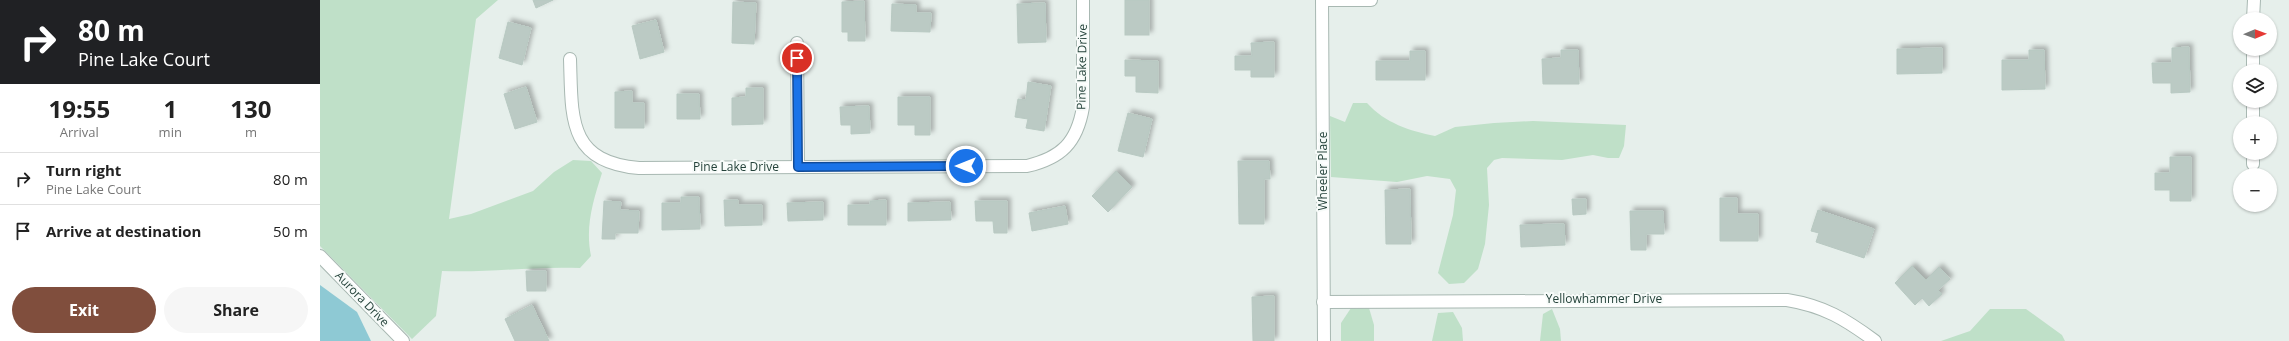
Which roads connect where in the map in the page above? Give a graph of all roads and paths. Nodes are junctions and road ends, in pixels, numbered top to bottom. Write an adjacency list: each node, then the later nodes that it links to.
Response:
1 (1083, 0): 8 (street, Pine Lake Drive)
2 (1322, 0): 3 (street); 10 (street, Wheeler Place)
3 (1371, 0)
4 (2254, 0): 5 (street)
5 (2253, 12)
6 (797, 42): 8 (street)
7 (570, 59): 8 (street, Pine Lake Drive)
8 (798, 167)
9 (320, 256): 11 (street, Aurora Drive)
10 (1323, 302): 12 (street, Wheeler Place); 13 (street, Yellowhammer Drive)
11 (404, 341)
12 (1324, 341)
13 (1875, 341)

